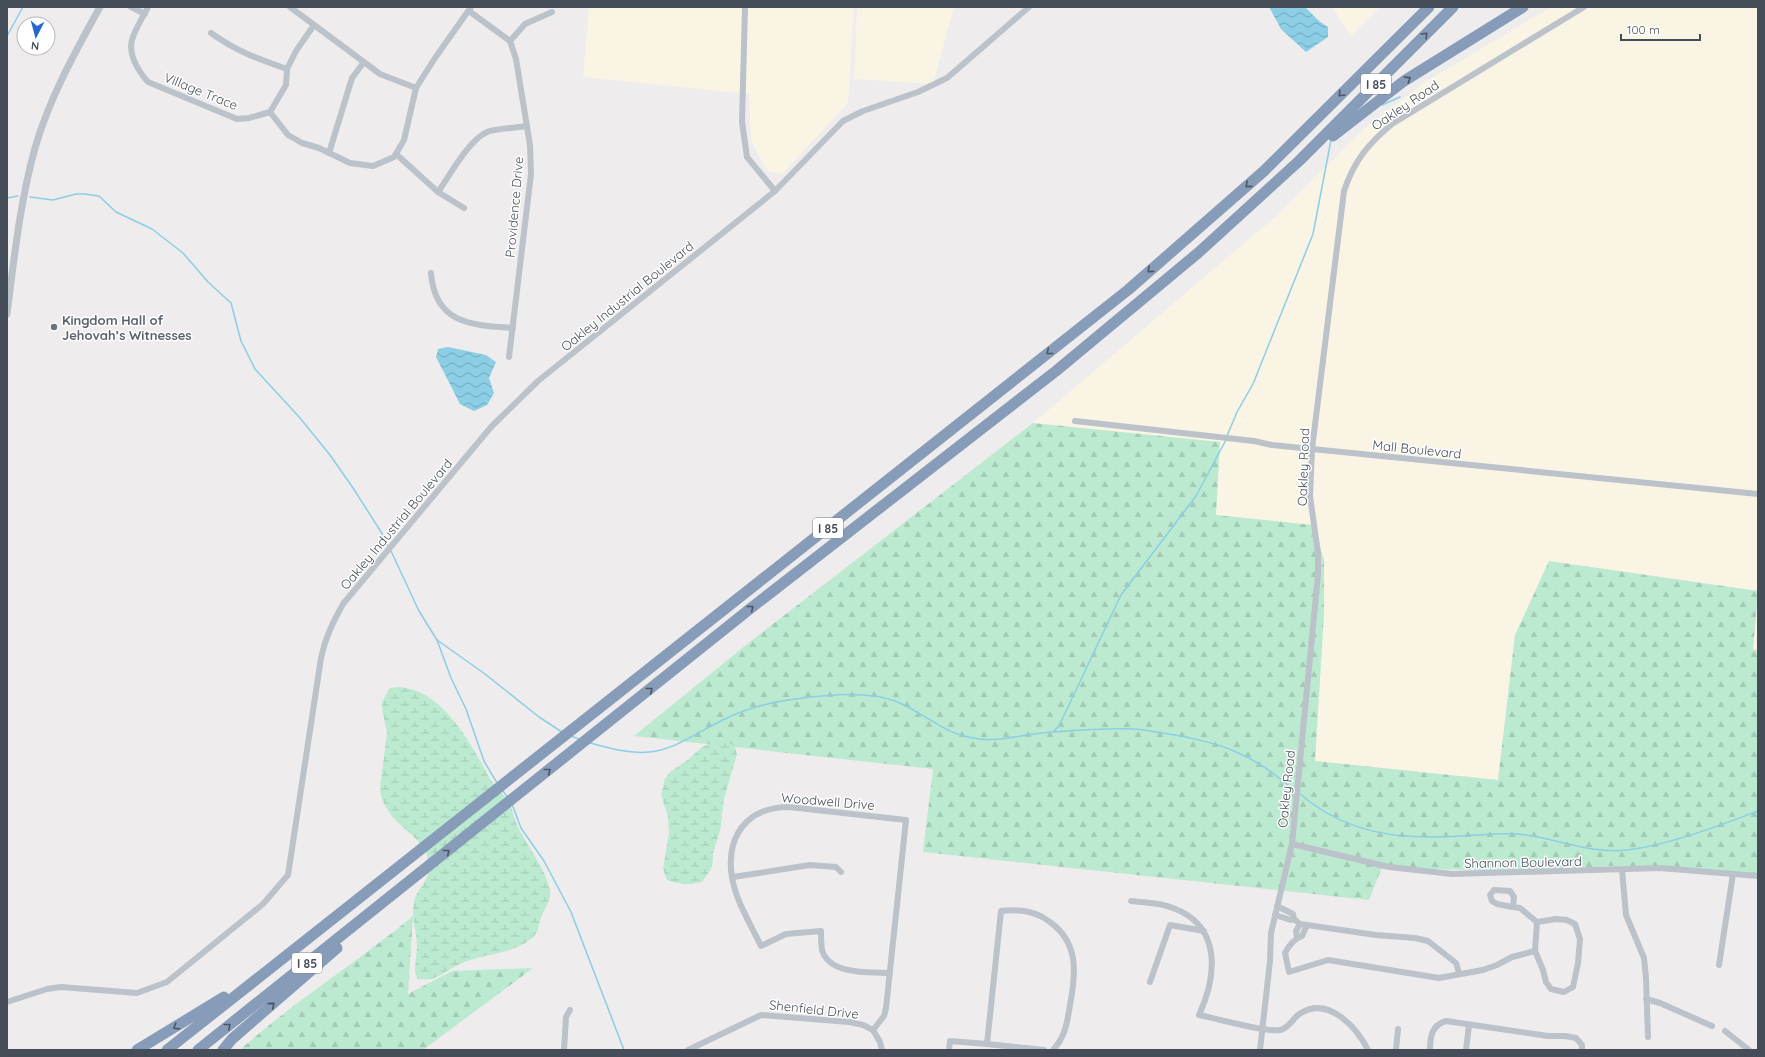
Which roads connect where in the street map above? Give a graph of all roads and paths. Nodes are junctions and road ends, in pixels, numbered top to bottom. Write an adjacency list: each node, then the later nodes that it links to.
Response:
1 (100, 7): 31 (street)
2 (131, 7): 14 (street)
3 (148, 7): 14 (street, Village Trace)
4 (290, 7): 15 (street)
5 (745, 7): 27 (street)
6 (1030, 7): 27 (street, Oakley Industrial Boulevard)
7 (1423, 7): 17 (highway)
8 (1428, 7): 17 (highway, I 85)
9 (1453, 7): 26 (highway, I 85, one-way to 9)
10 (1523, 7): 26 (highway, one-way to 10)
11 (1584, 7): 35 (street, Oakley Road)
12 (470, 9): 18 (street); 21 (street)
13 (552, 12): 18 (street)
14 (145, 14): 22 (street, Village Trace)
15 (314, 25): 19 (street); 20 (street)
16 (210, 33): 20 (street)
17 (1400, 36): 54 (highway, I 85, one-way to 54)
18 (510, 41): 23 (street, Providence Drive)
19 (364, 62): 21 (street); 24 (street)
20 (287, 69): 22 (street)
21 (416, 88): 25 (street)
22 (270, 112): 24 (street)
23 (527, 126): 28 (street); 32 (street, Providence Drive)
24 (329, 153): 25 (street)
25 (396, 154): 28 (street)
26 (1299, 161): 41 (highway, I 85, one-way to 26)
27 (775, 191): 59 (street, Oakley Industrial Boulevard)
28 (438, 192): 29 (street)
29 (464, 208)
30 (431, 273): 32 (street)
31 (7, 314)
32 (513, 328): 33 (street, Providence Drive)
33 (509, 356)
34 (1075, 421): 35 (street, Mall Boulevard)
35 (1312, 449): 36 (street, Mall Boulevard); 37 (street, Oakley Road)
36 (1758, 494)
37 (1292, 844): 38 (street, Shannon Boulevard); 45 (street, Oakley Road)
38 (1622, 870): 40 (street, Shannon Boulevard); 58 (street)
39 (841, 872): 43 (street)
40 (1733, 874): 42 (street, Shannon Boulevard); 53 (street)
41 (416, 876): 71 (highway, I 85, one-way to 41); 72 (highway, one-way to 41)
42 (1758, 876)
43 (733, 877): 55 (street, Woodwell Drive); 55 (street, Woodwell Drive)
44 (1131, 901): 51 (street)
45 (1277, 906): 47 (street, Oakley Road); 48 (street)
46 (1513, 907): 49 (street)
47 (1275, 915): 48 (street); 63 (street, Oakley Road)
48 (1294, 919): 50 (street)
49 (1537, 922): 52 (street); 52 (street)
50 (1304, 925): 56 (street); 56 (street)
51 (1204, 931): 57 (street); 63 (street)
52 (1535, 951): 56 (street)
53 (1719, 965)
54 (269, 969): 69 (highway, one-way to 69); 70 (highway, I 85)
55 (890, 973): 65 (street, Woodwell Drive)
56 (1459, 973)
57 (1150, 982)
58 (1646, 999): 62 (street); 67 (street)
59 (7, 1002)
60 (570, 1010): 73 (street)
61 (1469, 1026): 82 (street); 83 (street); 84 (street)
62 (1712, 1026)
63 (1262, 1028): 79 (street, Oakley Road); 80 (street)
64 (1398, 1029): 81 (street)
65 (873, 1030): 74 (street, Shenfield Drive); 75 (street)
66 (1725, 1031): 85 (street)
67 (1648, 1037)
68 (987, 1044): 76 (street); 77 (street); 78 (street)
69 (137, 1050)
70 (167, 1050)
71 (198, 1050)
72 (223, 1050)
73 (564, 1050)
74 (688, 1050)
75 (882, 1050)
76 (949, 1050)
77 (1044, 1050)
78 (1054, 1050)
79 (1260, 1050)
80 (1368, 1050)
81 (1396, 1050)
82 (1430, 1050)
83 (1466, 1050)
84 (1582, 1050)
85 (1749, 1050)

